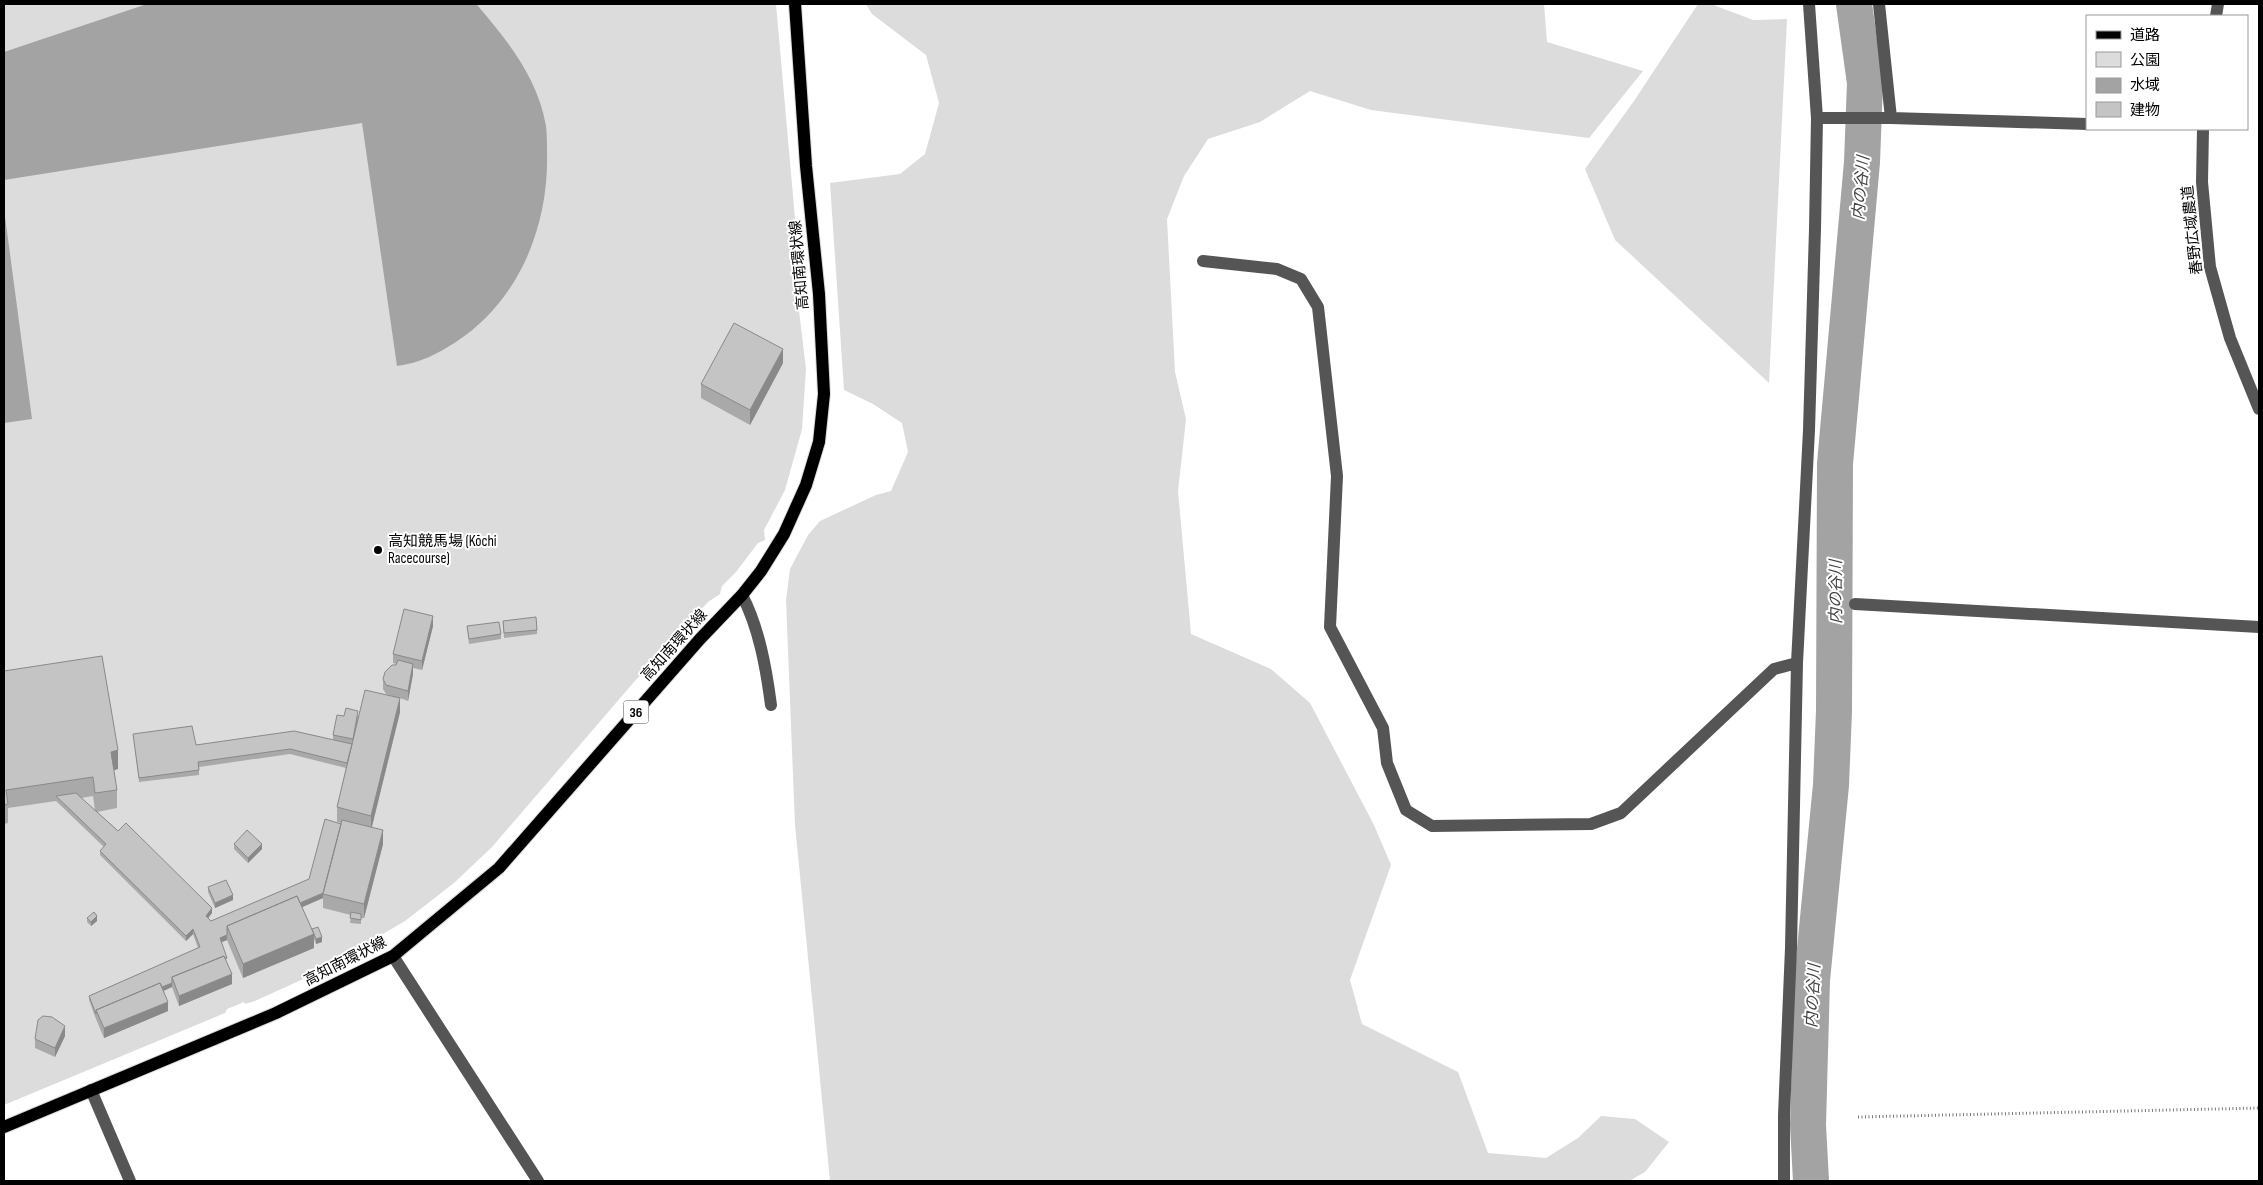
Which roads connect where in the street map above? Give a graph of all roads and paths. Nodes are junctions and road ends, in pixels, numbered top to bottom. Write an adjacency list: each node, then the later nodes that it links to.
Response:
1 (795, 4): 10 (main road, 高知南環状線 / 36)
2 (1809, 4): 4 (street)
3 (1879, 4): 5 (street)
4 (1823, 118): 5 (street); 13 (street)
5 (1886, 118): 6 (street)
6 (2086, 124)
7 (2203, 130): 9 (street, 春野広域農道)
8 (1203, 261): 13 (street)
9 (2259, 409)
10 (742, 595): 14 (street); 15 (main road, 高知南環状線 / 36)
11 (1855, 604): 12 (street)
12 (2259, 627)
13 (1797, 663): 22 (street)
14 (771, 705)
15 (393, 956): 16 (main road, 高知南環状線 / 36); 21 (street)
16 (91, 1090): 19 (main road, 高知南環状線 / 36); 20 (street)
17 (2259, 1108): 18 (path)
18 (1858, 1117)
19 (4, 1127)
20 (130, 1181)
21 (538, 1181)
22 (1784, 1181)

